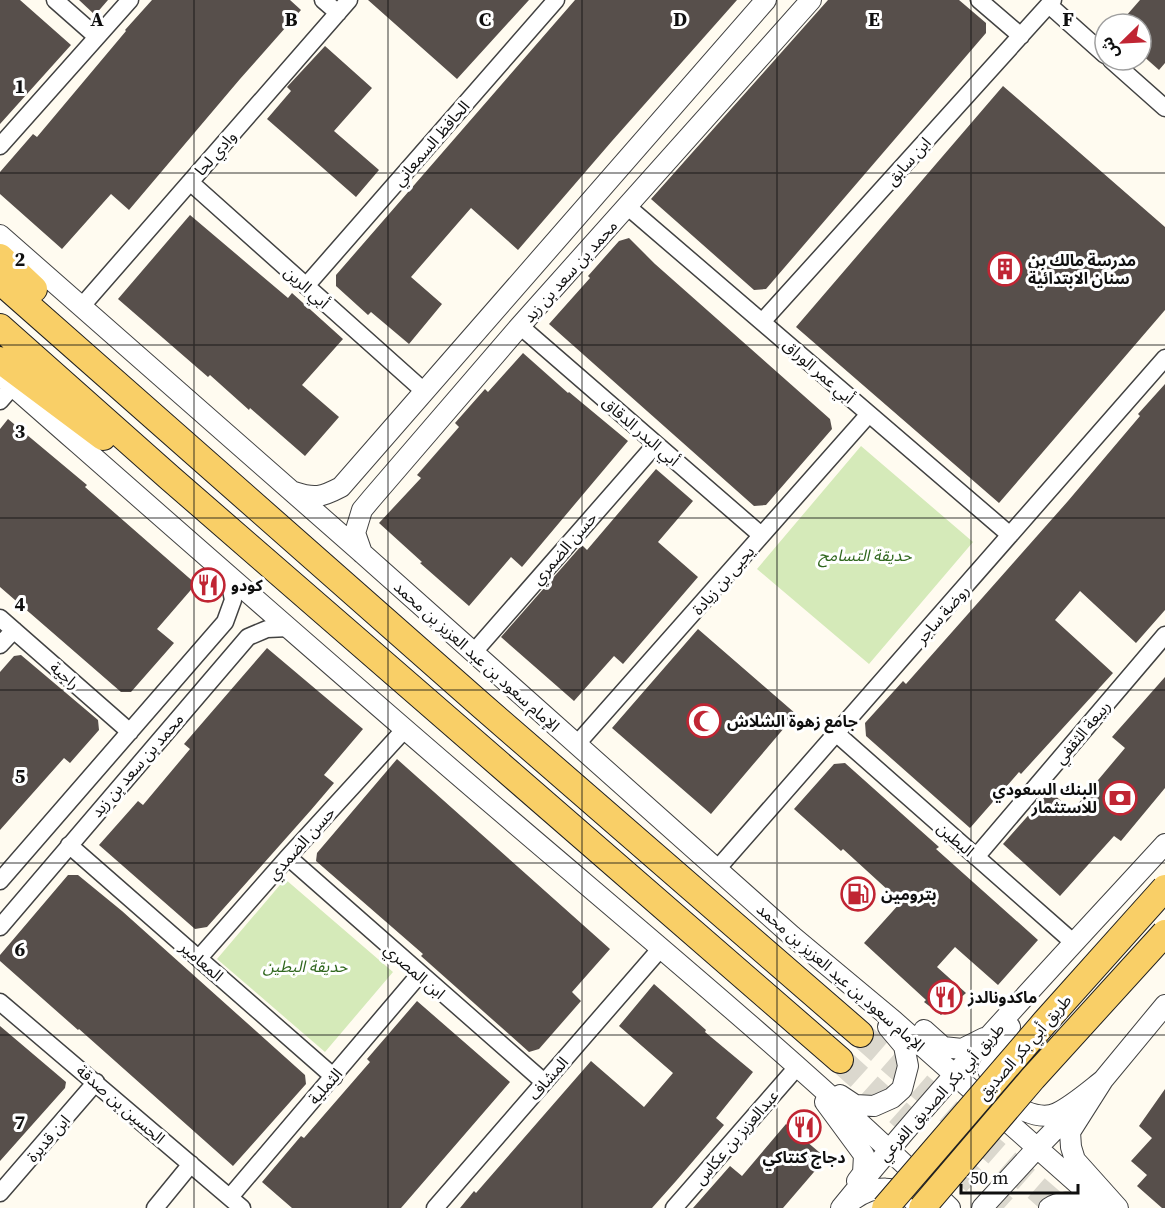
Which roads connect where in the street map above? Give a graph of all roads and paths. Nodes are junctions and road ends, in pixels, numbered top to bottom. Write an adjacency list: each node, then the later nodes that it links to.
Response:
1 (55, 0): 12 (street)
2 (130, 0): 12 (street)
3 (323, 0): 10 (street)
4 (349, 0): 10 (street, وادي لحا)
5 (556, 0): 22 (street, الحافظ السمعاني)
6 (766, 0): 31 (street, محمد بن سعد بن زيد)
7 (811, 0): 18 (street, محمد بن سعد بن زيد)
8 (979, 0): 11 (street)
9 (1051, 2): 11 (street, ابن سابق); 13 (street)
10 (338, 13): 17 (street, وادي لحا)
11 (1021, 36): 24 (street, ابن سابق)
12 (98, 37): 16 (street)
13 (1093, 43)
14 (1124, 72): 15 (street)
15 (1165, 108)
16 (0, 146)
17 (190, 182): 22 (street, أبي الرين); 23 (street, وادي لحا)
18 (628, 207): 24 (street, أبي عمر الوراق); 25 (street, محمد بن سعد بن زيد)
19 (0, 235): 23 (street, الإمام سعود بن عبد العزيز بن محمد)
20 (0, 257): 29 (main road)
21 (0, 281): 29 (main road, الإمام سعود بن عبد العزيز بن محمد)
22 (306, 285): 31 (street, أبي الرين)
23 (81, 307): 36 (street, الإمام سعود بن عبد العزيز بن محمد)
24 (762, 322): 32 (street, أبي عمر الوراق)
25 (520, 326): 33 (street, أبي البدر الدقاق); 37 (street, محمد بن سعد بن زيد)
26 (0, 327): 35 (main road)
27 (1165, 358): 39 (street, روضة ساجر)
28 (0, 360): 35 (main road)
29 (106, 373): 69 (main road, الإمام سعود بن عبد العزيز بن محمد)
30 (4, 387): 41 (street)
31 (424, 392): 34 (street, محمد بن سعد بن زيد)
32 (869, 414): 38 (street, يحيى بن زيادة); 39 (street, أبي عمر الوراق)
33 (656, 444): 38 (street, أبي البدر الدقاق); 47 (street, حسن الضمري)
34 (352, 475): 36 (street, محمد بن سعد بن زيد); 37 (street)
35 (170, 478): 70 (main road)
36 (291, 491): 40 (street, الإمام سعود بن عبد العزيز بن محمد)
37 (372, 498): 40 (street, محمد بن سعد بن زيد)
38 (761, 535): 51 (street, يحيى بن زيادة)
39 (1010, 535): 50 (street, روضة ساجر)
40 (363, 553): 47 (street, الإمام سعود بن عبد العزيز بن محمد)
41 (228, 575): 43 (street); 49 (street, محمد بن سعد بن زيد)
42 (0, 618): 44 (street, راجية)
43 (289, 628): 48 (street); 53 (street, محمد بن سعد بن زيد)
44 (14, 630): 46 (street); 49 (street, راجية)
45 (1165, 635): 54 (street, ربيعة الثقفي)
46 (0, 645)
47 (473, 653): 51 (street, الإمام سعود بن عبد العزيز بن محمد)
48 (405, 729): 55 (street, حسن الضمدي); 62 (street)
49 (130, 732): 57 (street, محمد بن سعد بن زيد)
50 (837, 734): 54 (street, البطين); 56 (street, روضة ساجر)
51 (576, 745): 56 (street, الإمام سعود بن عبد العزيز بن محمد)
52 (1165, 844): 61 (street, طريق أبي بكر الصديق الفرعي)
53 (69, 845): 59 (street, محمد بن سعد بن زيد); 63 (street, المعامير)
54 (976, 856): 61 (street, البطين)
55 (288, 857): 63 (street, حسن الضمدي); 65 (street, ابن المصري)
56 (718, 868): 64 (street, الإمام سعود بن عبد العزيز بن محمد)
57 (0, 881)
58 (1165, 888): 87 (main road, طريق أبي بكر الصديق, bridge)
59 (0, 927)
60 (1165, 933): 88 (main road, طريق أبي بكر الصديق, bridge)
61 (1074, 943): 68 (street, طريق أبي بكر الصديق الفرعي); 74 (street)
62 (661, 948): 71 (street); 76 (street, المشاف)
63 (199, 958): 73 (street, المعامير)
64 (834, 972): 68 (street); 71 (street); 72 (street, الإمام سعود بن عبد العزيز بن محمد)
65 (419, 975): 73 (street, الثملية); 76 (street, ابن المصري)
66 (0, 1002): 75 (street, الحسين بن صدقة)
67 (1165, 1005): 74 (street)
68 (1013, 1011): 72 (street, طريق أبي بكر الصديق الفرعي)
69 (860, 1034)
70 (840, 1060)
71 (798, 1066): 78 (street); 84 (street, عبدالعزيز بن عكاس); 85 (street, طريق أبي بكر الصديق الفرعي)
72 (954, 1075): 77 (street, الإمام سعود بن عبد العزيز بن محمد); 78 (street, طريق أبي بكر الصديق الفرعي)
73 (334, 1077): 81 (street, الثملية)
74 (1103, 1080): 77 (street); 94 (street)
75 (96, 1082): 79 (street, الحسين بن صدقة); 80 (street, ابن قديرة)
76 (544, 1082): 83 (street, المشاف)
77 (1037, 1148): 90 (street); 93 (street, الإمام سعود بن عبد العزيز بن محمد)
78 (889, 1149): 86 (street, طريق أبي بكر الصديق الفرعي); 89 (street)
79 (191, 1164): 81 (street, الحسين بن صدقة); 82 (street)
80 (0, 1193)
81 (236, 1203)
82 (155, 1208)
83 (435, 1208)
84 (674, 1208)
85 (835, 1208)
86 (842, 1208): 88 (street)
87 (885, 1208)
88 (920, 1208)
89 (950, 1208)
90 (982, 1208)
91 (1049, 1208): 92 (street)
92 (1087, 1208)
93 (1105, 1208)
94 (1118, 1208)

